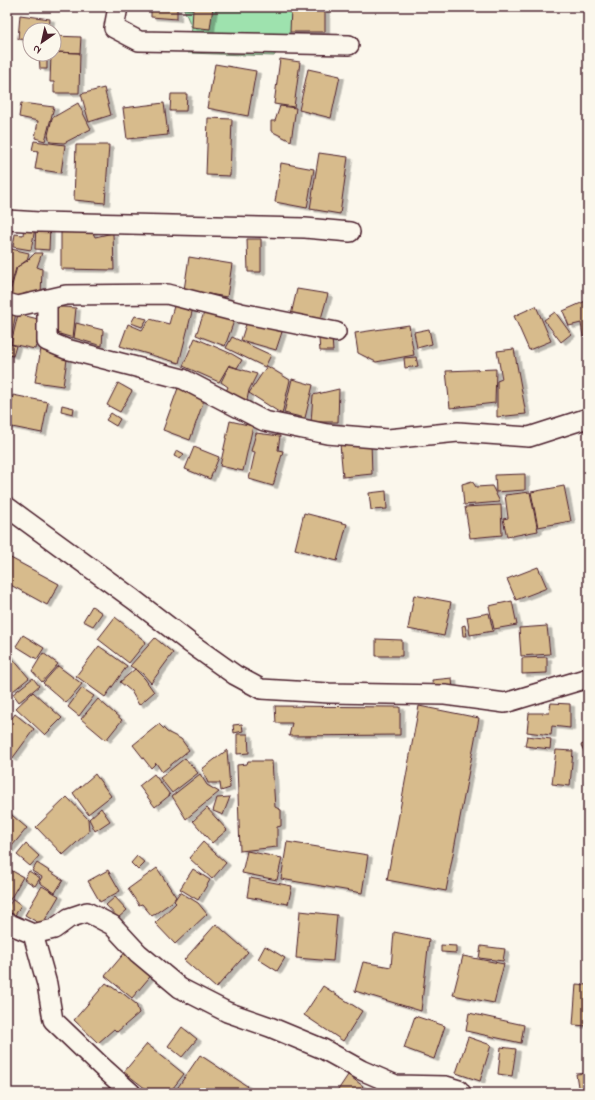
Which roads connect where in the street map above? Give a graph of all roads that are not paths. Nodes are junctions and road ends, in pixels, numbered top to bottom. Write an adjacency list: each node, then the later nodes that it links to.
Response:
1 (118, 7): 2 (street)
2 (348, 45)
3 (7, 220): 4 (street)
4 (350, 232)
5 (47, 299): 6 (street); 7 (street); 8 (street)
6 (7, 303)
7 (336, 332)
8 (588, 418)
9 (7, 507): 10 (street)
10 (588, 678)
11 (7, 923): 12 (street)
12 (33, 934): 13 (street); 14 (street)
13 (131, 1093)
14 (461, 1093)

